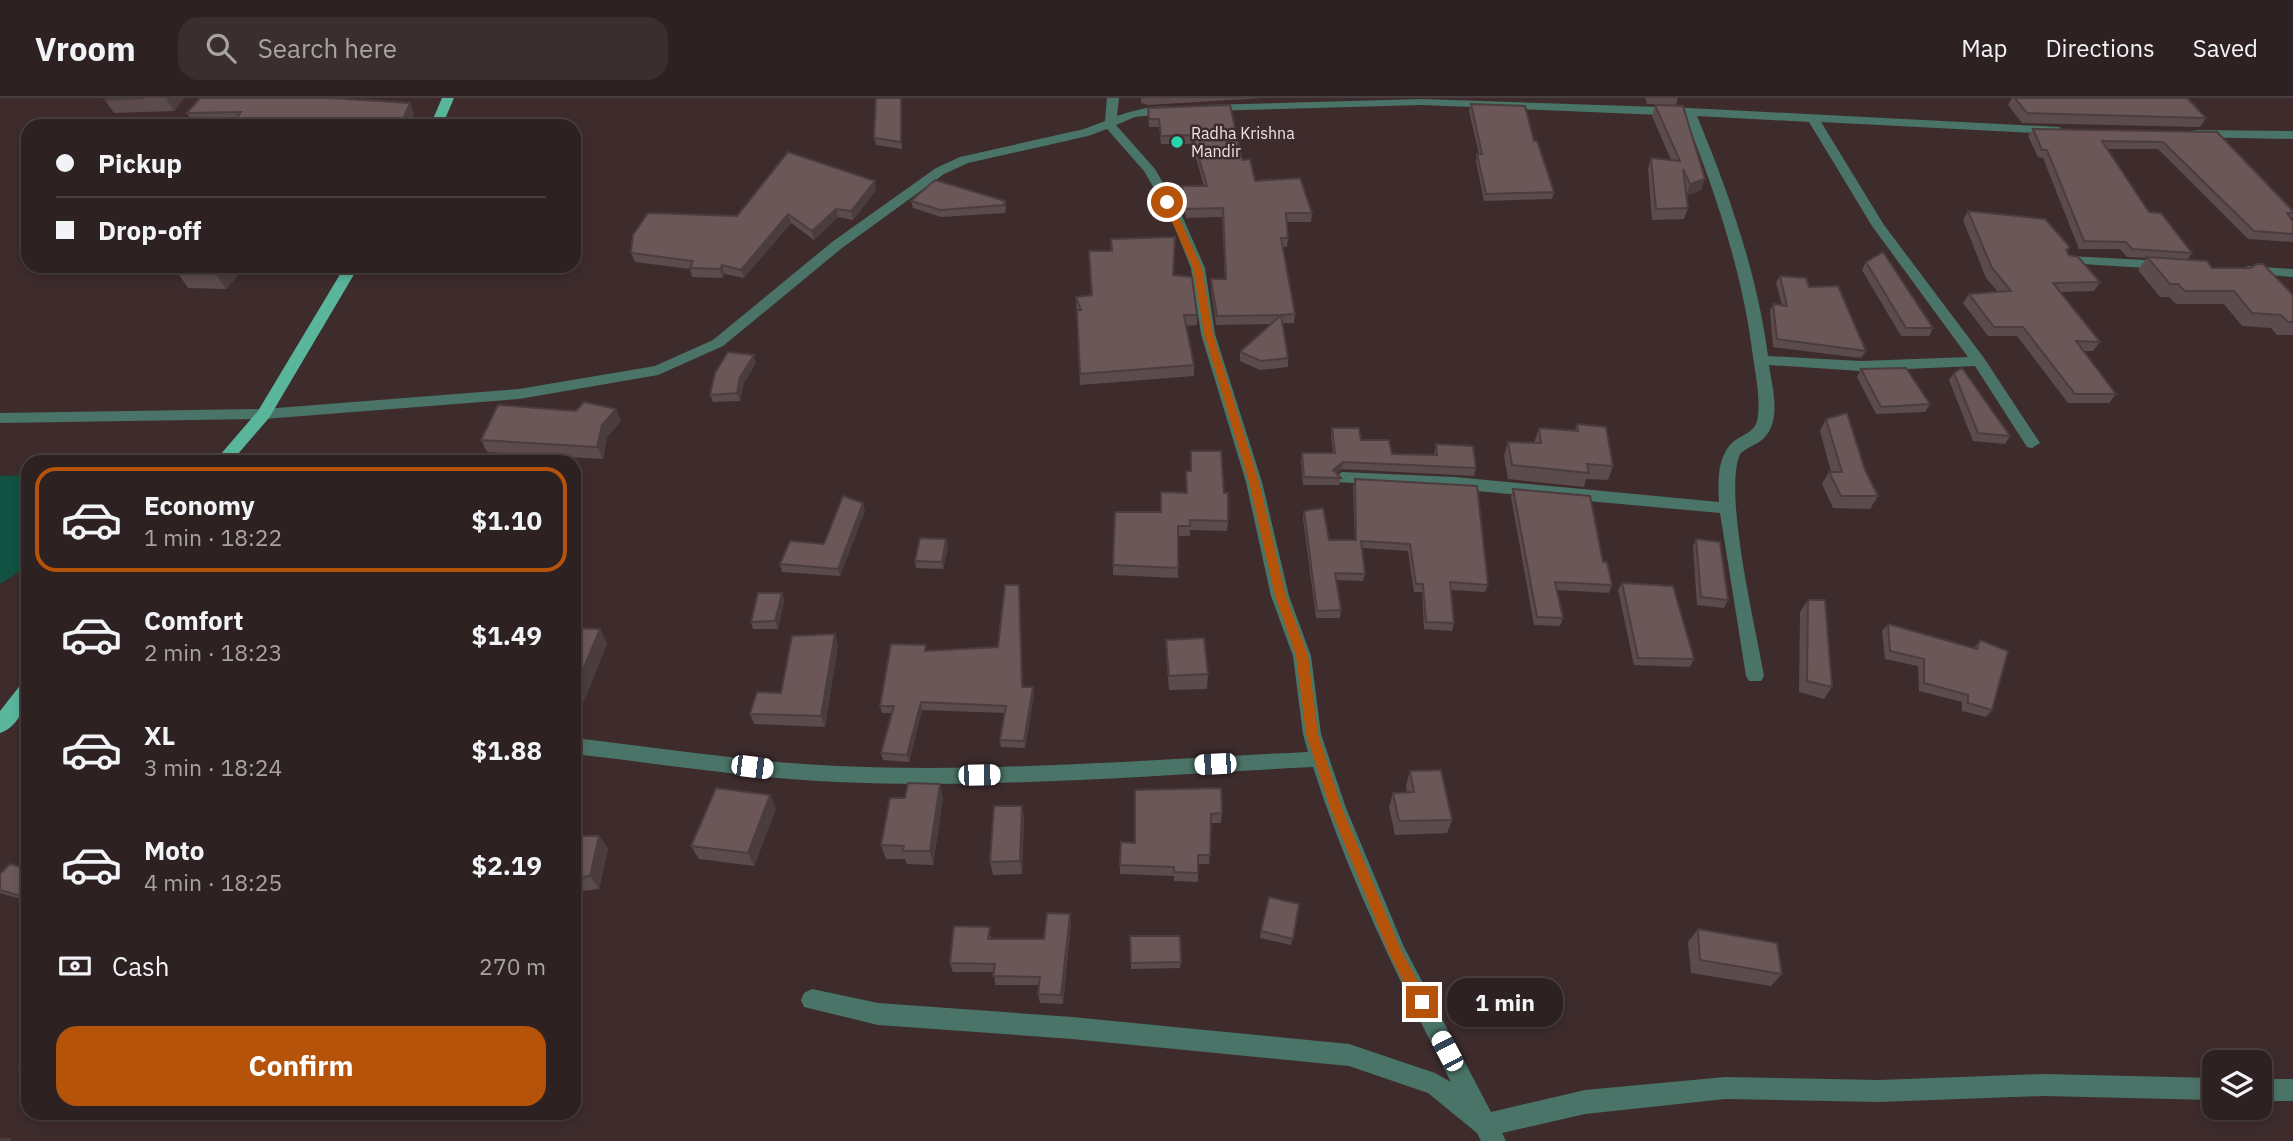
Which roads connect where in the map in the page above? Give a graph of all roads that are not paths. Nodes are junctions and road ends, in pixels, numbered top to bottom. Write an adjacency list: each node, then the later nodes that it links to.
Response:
1 (448, 98): 5 (main road)
2 (1113, 98): 7 (street)
3 (1689, 111): 6 (street); 7 (street); 18 (street)
4 (2198, 116): 10 (street)
5 (439, 119)
6 (1813, 119): 8 (street); 19 (street)
7 (1110, 125): 20 (street); 30 (street)
8 (2067, 131)
9 (2188, 134): 10 (street)
10 (2214, 135): 11 (street); 12 (street)
11 (2293, 135)
12 (2224, 144)
13 (2070, 260): 14 (street)
14 (2182, 266)
15 (2237, 270): 17 (street)
16 (348, 273): 20 (main road)
17 (2293, 273)
18 (1761, 360): 19 (street); 25 (street)
19 (1979, 361): 22 (street)
20 (264, 414): 21 (street); 23 (main road)
21 (0, 418)
22 (2032, 443)
23 (228, 455)
24 (1342, 478): 25 (street)
25 (1727, 508): 26 (street)
26 (1755, 676)
27 (21, 697): 28 (main road)
28 (0, 725)
29 (581, 747): 30 (street)
30 (1320, 759): 35 (street)
31 (812, 1000): 35 (street)
32 (2202, 1089): 35 (street)
33 (2272, 1090): 34 (street)
34 (2293, 1090)
35 (1490, 1133)

